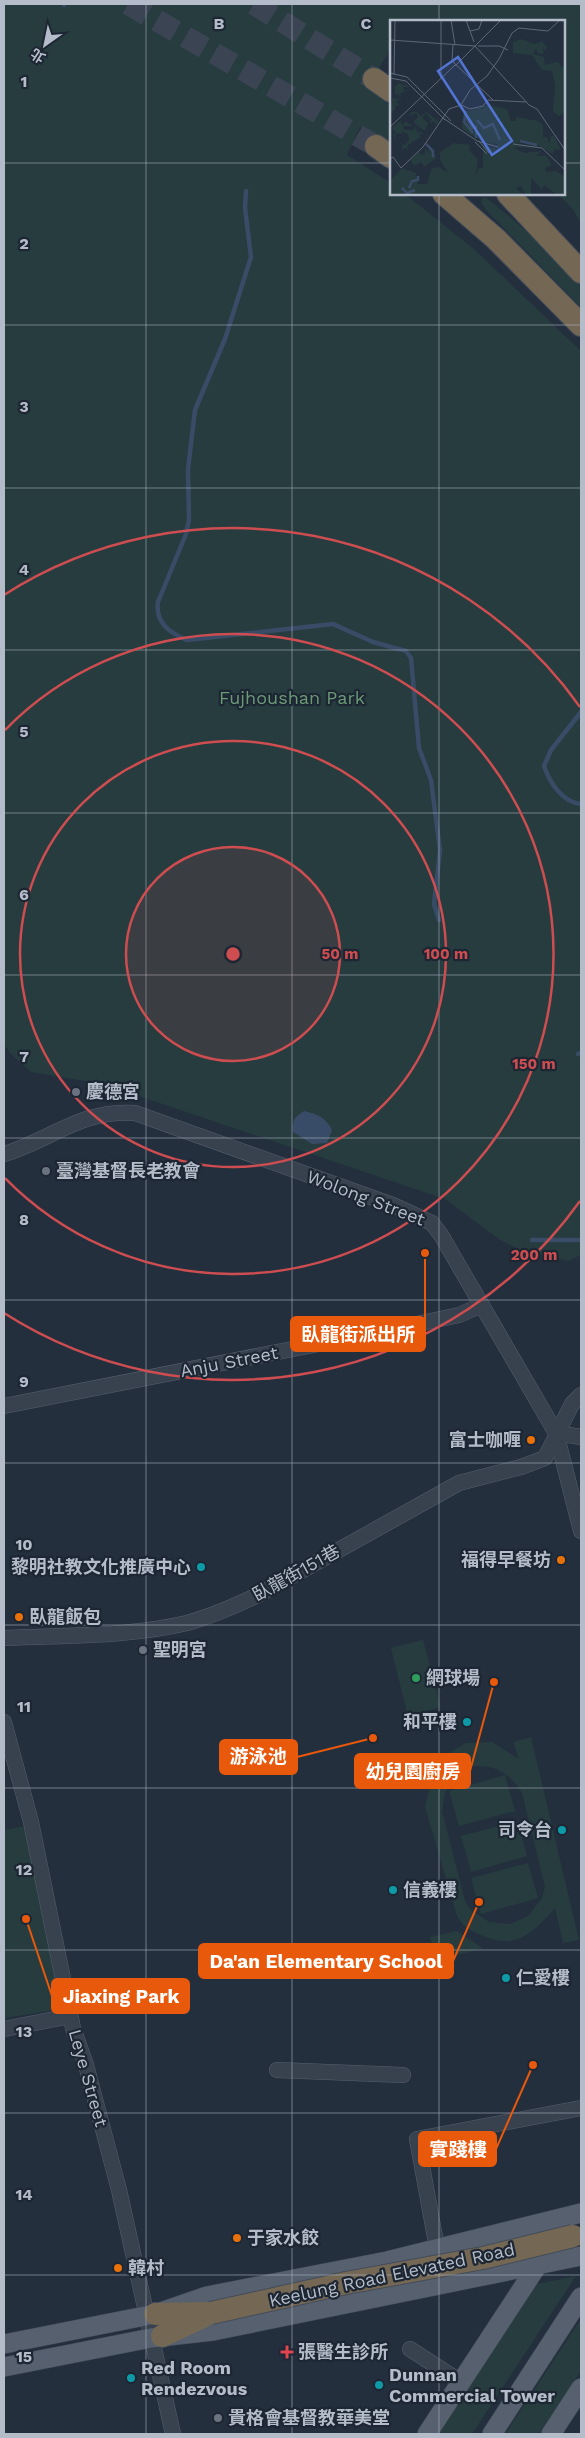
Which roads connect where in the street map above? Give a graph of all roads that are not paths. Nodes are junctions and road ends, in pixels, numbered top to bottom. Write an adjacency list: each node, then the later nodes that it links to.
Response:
1 (509, 195): 3 (highway)
2 (452, 196): 4 (highway)
3 (581, 272)
4 (581, 325)
5 (4, 1154): 6 (street, Wolong Street)
6 (482, 1305): 8 (street, Anju Street); 9 (street, Wolong Street)
7 (581, 1395): 9 (street)
8 (4, 1406)
9 (556, 1432): 10 (street); 11 (street, Wolong Street); 12 (street, 臥龍街151巷)
10 (581, 1437)
11 (581, 1531)
12 (4, 1638)
13 (4, 1722): 14 (street, Leye Street)
14 (70, 2016): 15 (street); 24 (street, Leye Street)
15 (4, 2028)
16 (277, 2070): 17 (street)
17 (404, 2075)
18 (581, 2108): 20 (street)
19 (578, 2231): 20 (main road); 21 (main road); 21 (main road); 23 (highway, Keelung Road Elevated Road, bridge)
20 (437, 2248): 24 (main road)
21 (539, 2264): 25 (main road); 29 (main road)
22 (581, 2297): 33 (main road)
23 (211, 2313): 24 (highway, Keelung Road Elevated Road); 25 (highway, Keelung Road Elevated Road)
24 (150, 2314): 25 (street, Leye Street); 26 (main road)
25 (156, 2337): 28 (main road); 31 (street, Leye Street)
26 (4, 2344)
27 (410, 2349): 29 (street)
28 (4, 2367)
29 (461, 2382): 32 (main road)
30 (581, 2388): 34 (main road)
31 (173, 2434)
32 (427, 2434)
33 (492, 2434)
34 (551, 2434)

